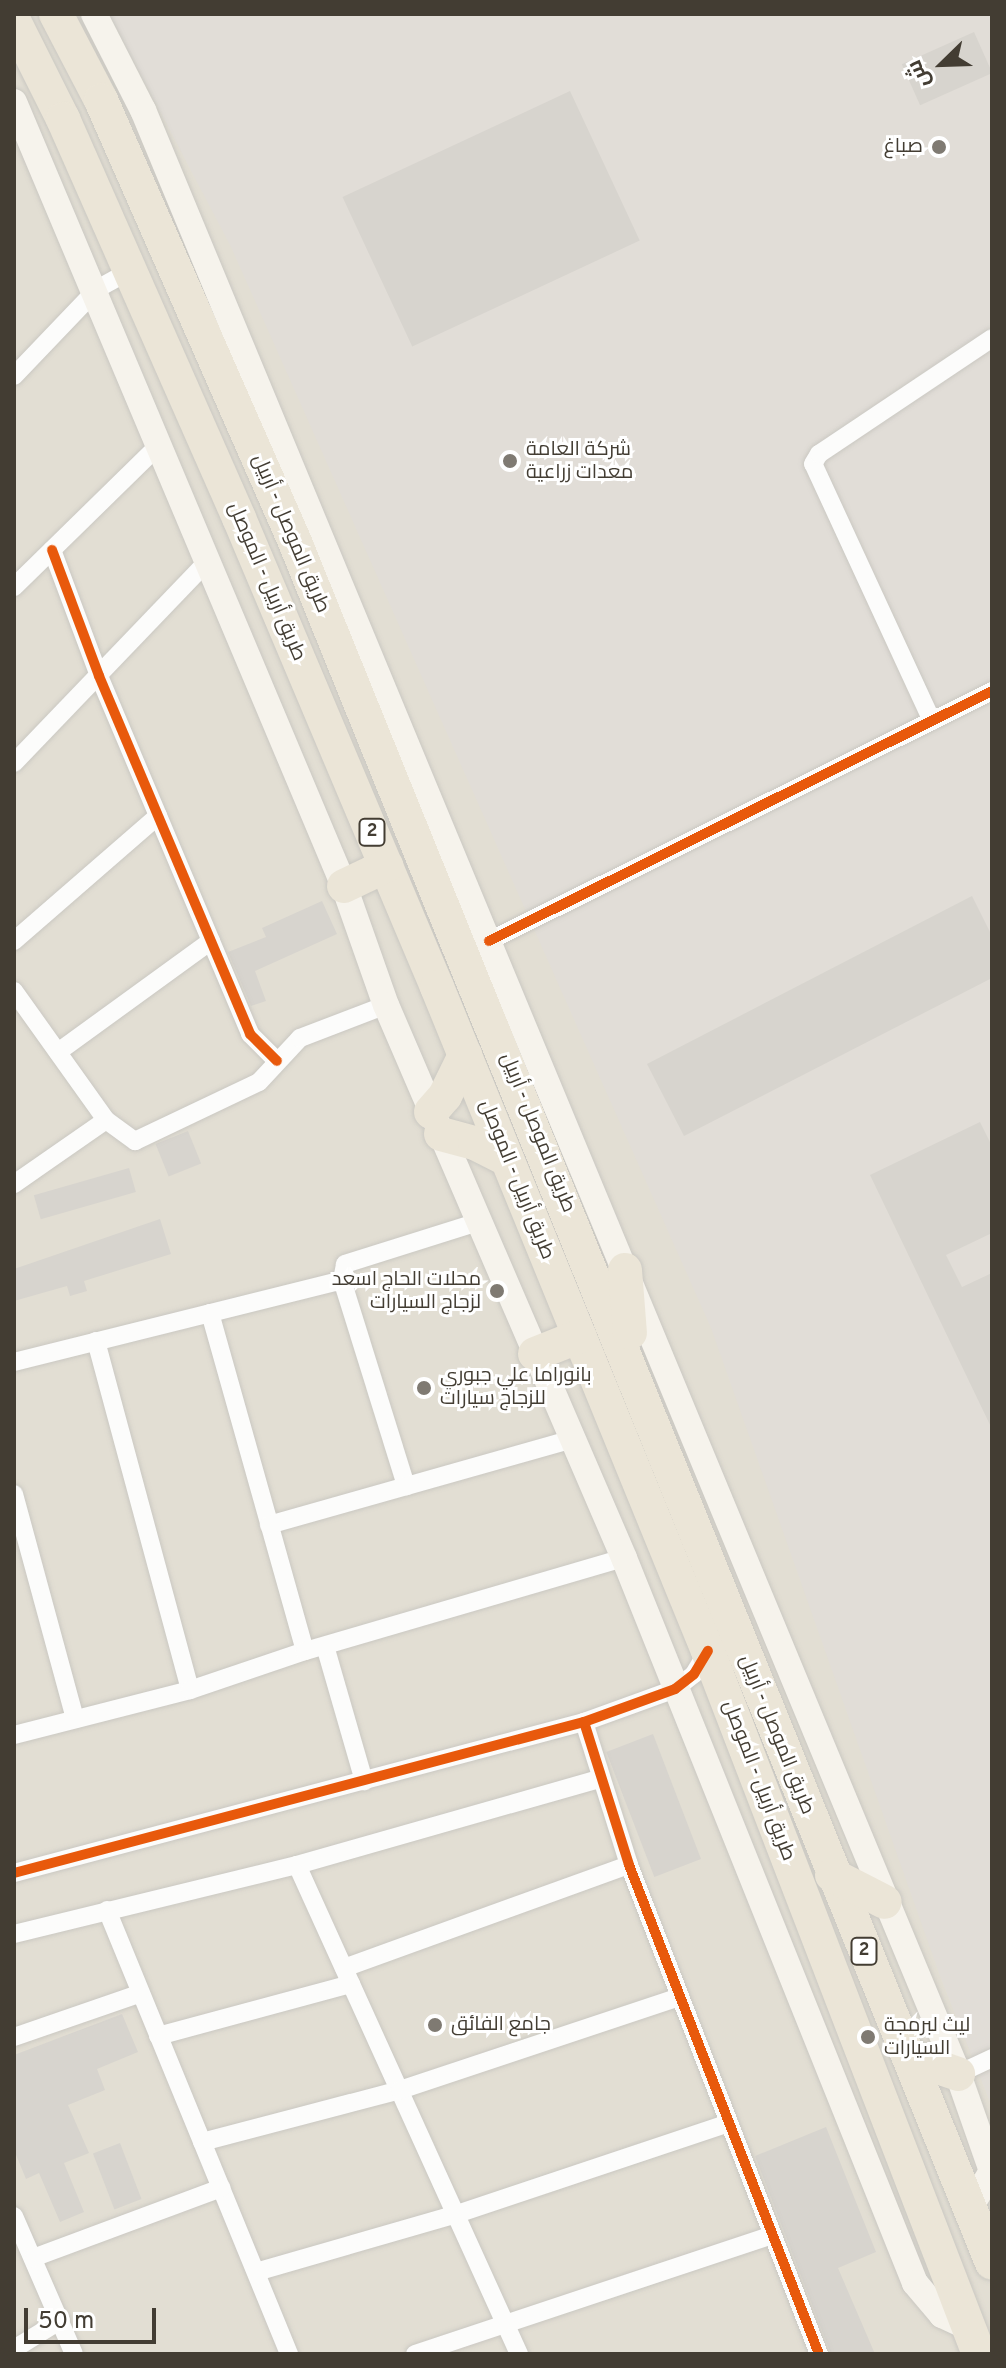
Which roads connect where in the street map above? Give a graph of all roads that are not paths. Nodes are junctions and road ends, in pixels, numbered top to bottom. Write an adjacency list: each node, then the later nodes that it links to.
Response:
1 (56, 14): 4 (highway, طريق الموصل - أربيل / 2)
2 (94, 14): 8 (main road)
3 (14, 21): 6 (highway, طريق أربيل - الموصل / 2)
4 (101, 100): 6 (highway); 8 (highway, طريق الموصل - أربيل / 2)
5 (14, 102): 9 (main road)
6 (63, 119): 7 (highway, طريق أربيل - الموصل / 2)
7 (130, 271): 9 (street); 22 (highway, طريق أربيل - الموصل / 2)
8 (198, 279): 18 (highway, طريق الموصل - أربيل / 2)
9 (97, 289): 11 (street); 12 (main road)
10 (992, 338): 19 (street)
11 (14, 376)
12 (160, 444): 13 (street); 14 (main road)
13 (52, 550): 15 (street); 16 (street)
14 (209, 560): 16 (street); 23 (main road)
15 (14, 587)
16 (99, 676): 20 (street); 21 (street)
17 (992, 691): 19 (street)
18 (372, 695): 26 (main road); 44 (highway, طريق الموصل - أربيل / 2)
19 (932, 721): 26 (street)
20 (14, 763)
21 (158, 816): 24 (street); 25 (street)
22 (386, 866): 23 (highway); 30 (highway, طريق أربيل - الموصل / 2)
23 (344, 886): 28 (main road)
24 (14, 941)
25 (211, 941): 29 (street); 31 (street)
26 (489, 941): 37 (main road)
27 (14, 991): 29 (street)
28 (386, 1005): 31 (street); 33 (main road)
29 (58, 1052): 32 (street)
30 (465, 1055): 33 (highway); 34 (highway, طريق أربيل - الموصل / 2)
31 (277, 1061): 32 (street)
32 (106, 1120): 35 (street)
33 (436, 1123): 34 (highway); 36 (main road)
34 (507, 1159): 40 (highway, طريق أربيل - الموصل / 2)
35 (14, 1184)
36 (478, 1222): 38 (street); 42 (main road)
37 (625, 1270): 44 (highway); 64 (main road)
38 (342, 1280): 39 (street); 46 (street)
39 (210, 1313): 41 (street); 48 (street)
40 (580, 1336): 42 (highway); 50 (highway, طريق أربيل - الموصل / 2)
41 (96, 1341): 43 (street); 54 (street)
42 (535, 1354): 45 (main road)
43 (14, 1362)
44 (633, 1369): 50 (highway, طريق الموصل - أربيل / 2)
45 (573, 1439): 46 (street); 49 (main road)
46 (406, 1486): 48 (street)
47 (14, 1494): 55 (street)
48 (269, 1525): 52 (street)
49 (624, 1558): 51 (street); 53 (main road)
50 (723, 1644): 53 (street); 63 (highway, طريق الموصل - أربيل / 2); 88 (highway, طريق أربيل - الموصل)
51 (325, 1646): 52 (street); 59 (street)
52 (305, 1651): 54 (street)
53 (675, 1689): 56 (street); 88 (main road)
54 (190, 1690): 55 (street)
55 (75, 1719): 57 (street)
56 (584, 1722): 58 (street); 59 (street)
57 (14, 1735)
58 (599, 1779): 60 (street); 61 (street)
59 (364, 1781): 62 (street)
60 (297, 1865): 65 (street); 67 (street)
61 (629, 1865): 67 (street); 69 (street)
62 (14, 1873)
63 (832, 1875): 64 (highway); 72 (highway, طريق الموصل - أربيل / 2)
64 (885, 1902): 74 (main road)
65 (107, 1910): 66 (street); 68 (street)
66 (14, 1934)
67 (348, 1976): 70 (street); 75 (street)
68 (141, 1993): 70 (street); 71 (street)
69 (680, 1997): 75 (street); 76 (street)
70 (158, 2036): 77 (street)
71 (14, 2037)
72 (909, 2057): 74 (highway); 79 (highway, طريق الموصل - أربيل / 2)
73 (992, 2058): 74 (street)
74 (958, 2074): 79 (main road)
75 (400, 2090): 77 (street); 80 (street)
76 (729, 2123): 80 (street); 82 (street)
77 (202, 2142): 78 (street)
78 (221, 2188): 83 (street); 85 (street)
79 (971, 2206): 84 (highway, طريق الموصل - أربيل / 2)
80 (454, 2215): 85 (street); 87 (street)
81 (14, 2216): 83 (street)
82 (772, 2235): 87 (street); 94 (street)
83 (33, 2258): 86 (street)
84 (992, 2263)
85 (256, 2272): 92 (street)
86 (61, 2320): 89 (street); 91 (street)
87 (505, 2323): 90 (street); 93 (street)
88 (973, 2341)
89 (14, 2349)
90 (423, 2353)
91 (74, 2354)
92 (289, 2354)
93 (519, 2354)
94 (819, 2354)

